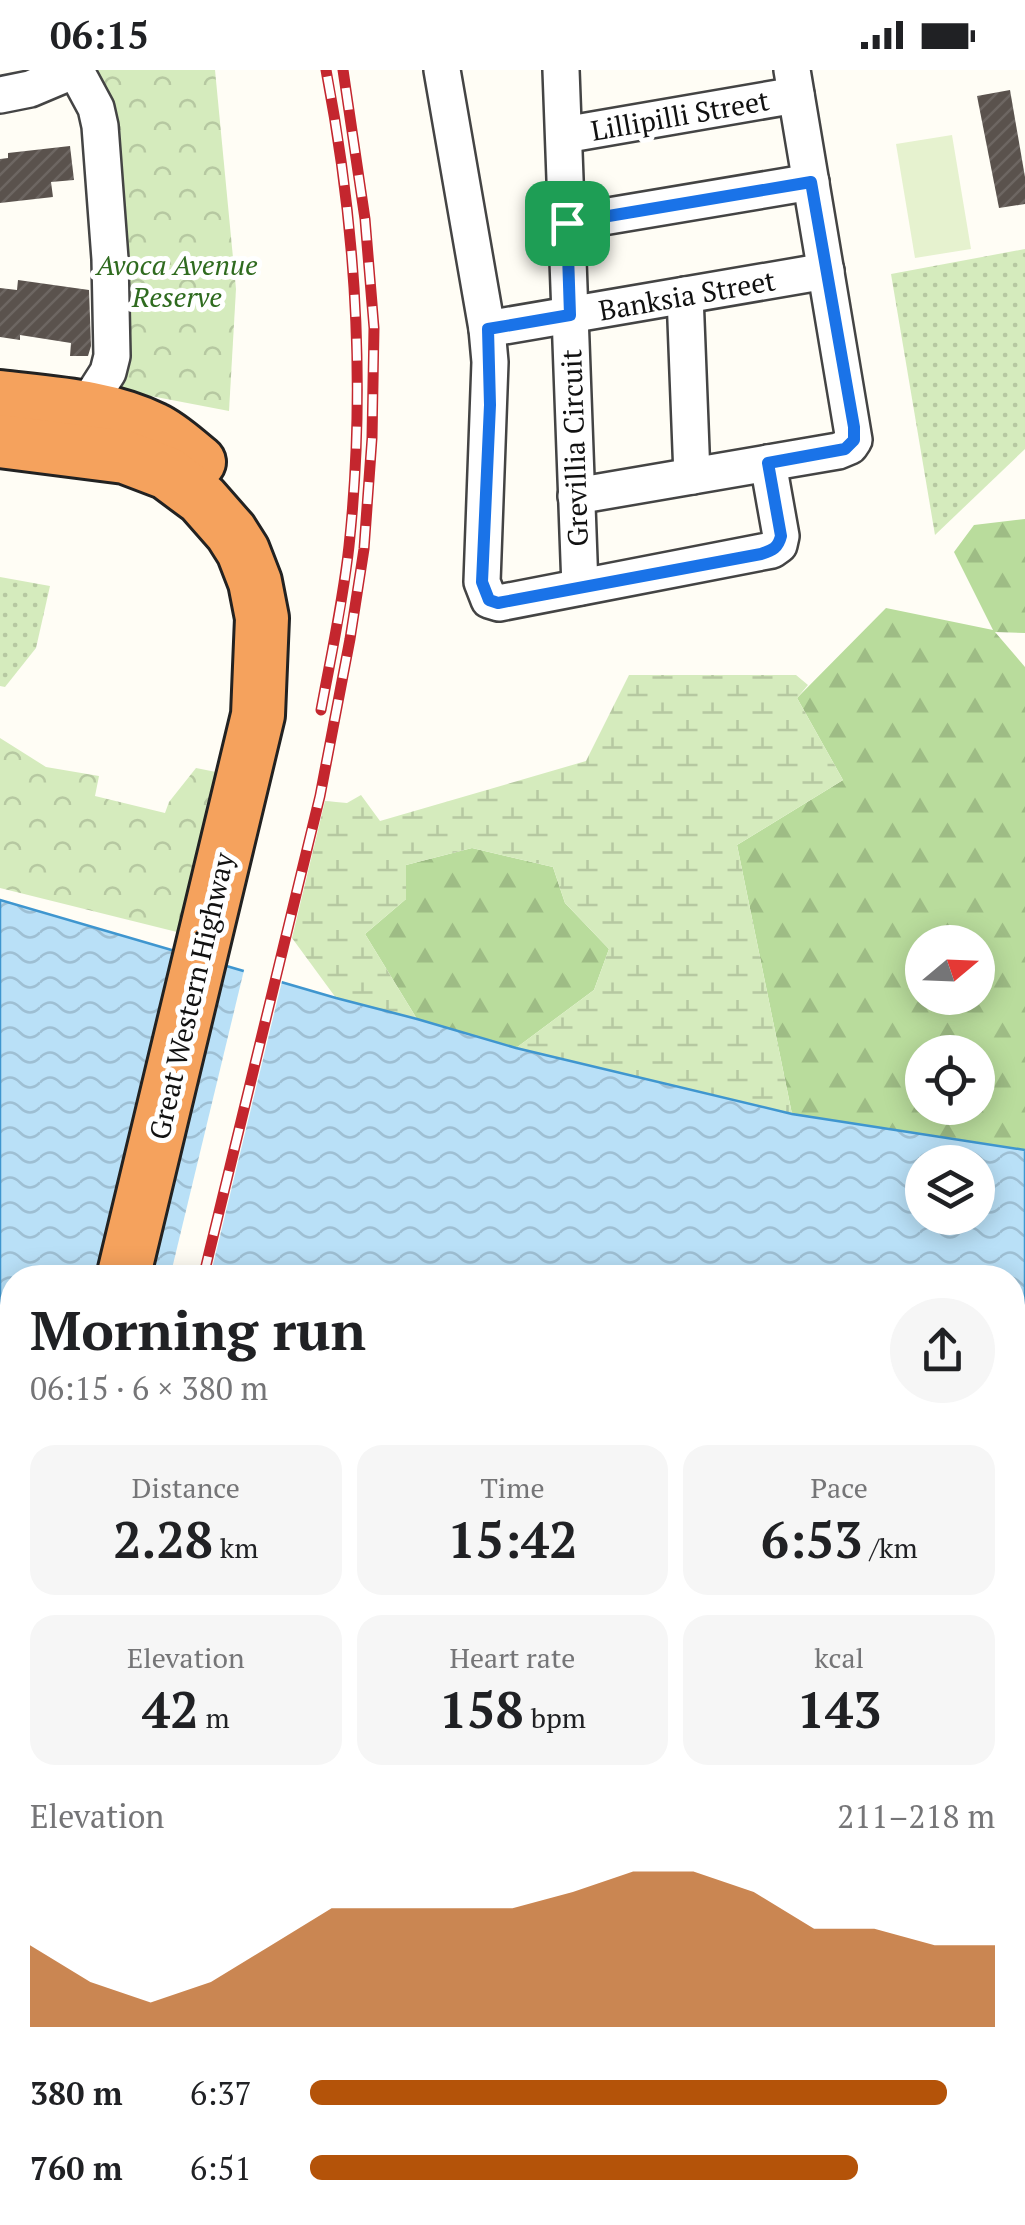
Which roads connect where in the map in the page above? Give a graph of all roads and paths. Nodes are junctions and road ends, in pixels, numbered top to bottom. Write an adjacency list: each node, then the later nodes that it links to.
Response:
1 (76, 70): 5 (street); 14 (street)
2 (442, 70): 12 (street)
3 (561, 70): 6 (street, Grevillia Circuit)
4 (794, 83): 6 (street, Lillipilli Street); 7 (street)
5 (0, 95)
6 (564, 135): 8 (street, Grevillia Circuit)
7 (811, 182): 8 (street); 9 (street)
8 (567, 223): 11 (street, Grevillia Circuit)
9 (826, 271): 10 (street, Banksia Street); 16 (street)
10 (686, 296): 11 (street, Banksia Street); 17 (street)
11 (570, 315): 12 (street, Banksia Street); 18 (street, Grevillia Circuit)
12 (488, 329): 19 (street)
13 (0, 397): 14 (highway, Great Western Highway)
14 (84, 408): 20 (highway, Great Western Highway)
15 (0, 441): 20 (highway, Great Western Highway)
16 (768, 463): 17 (street); 19 (street)
17 (692, 476): 18 (street)
18 (576, 496): 19 (street, Grevillia Circuit)
19 (580, 587)
20 (258, 715): 21 (highway, Great Western Highway)
21 (127, 1265)

